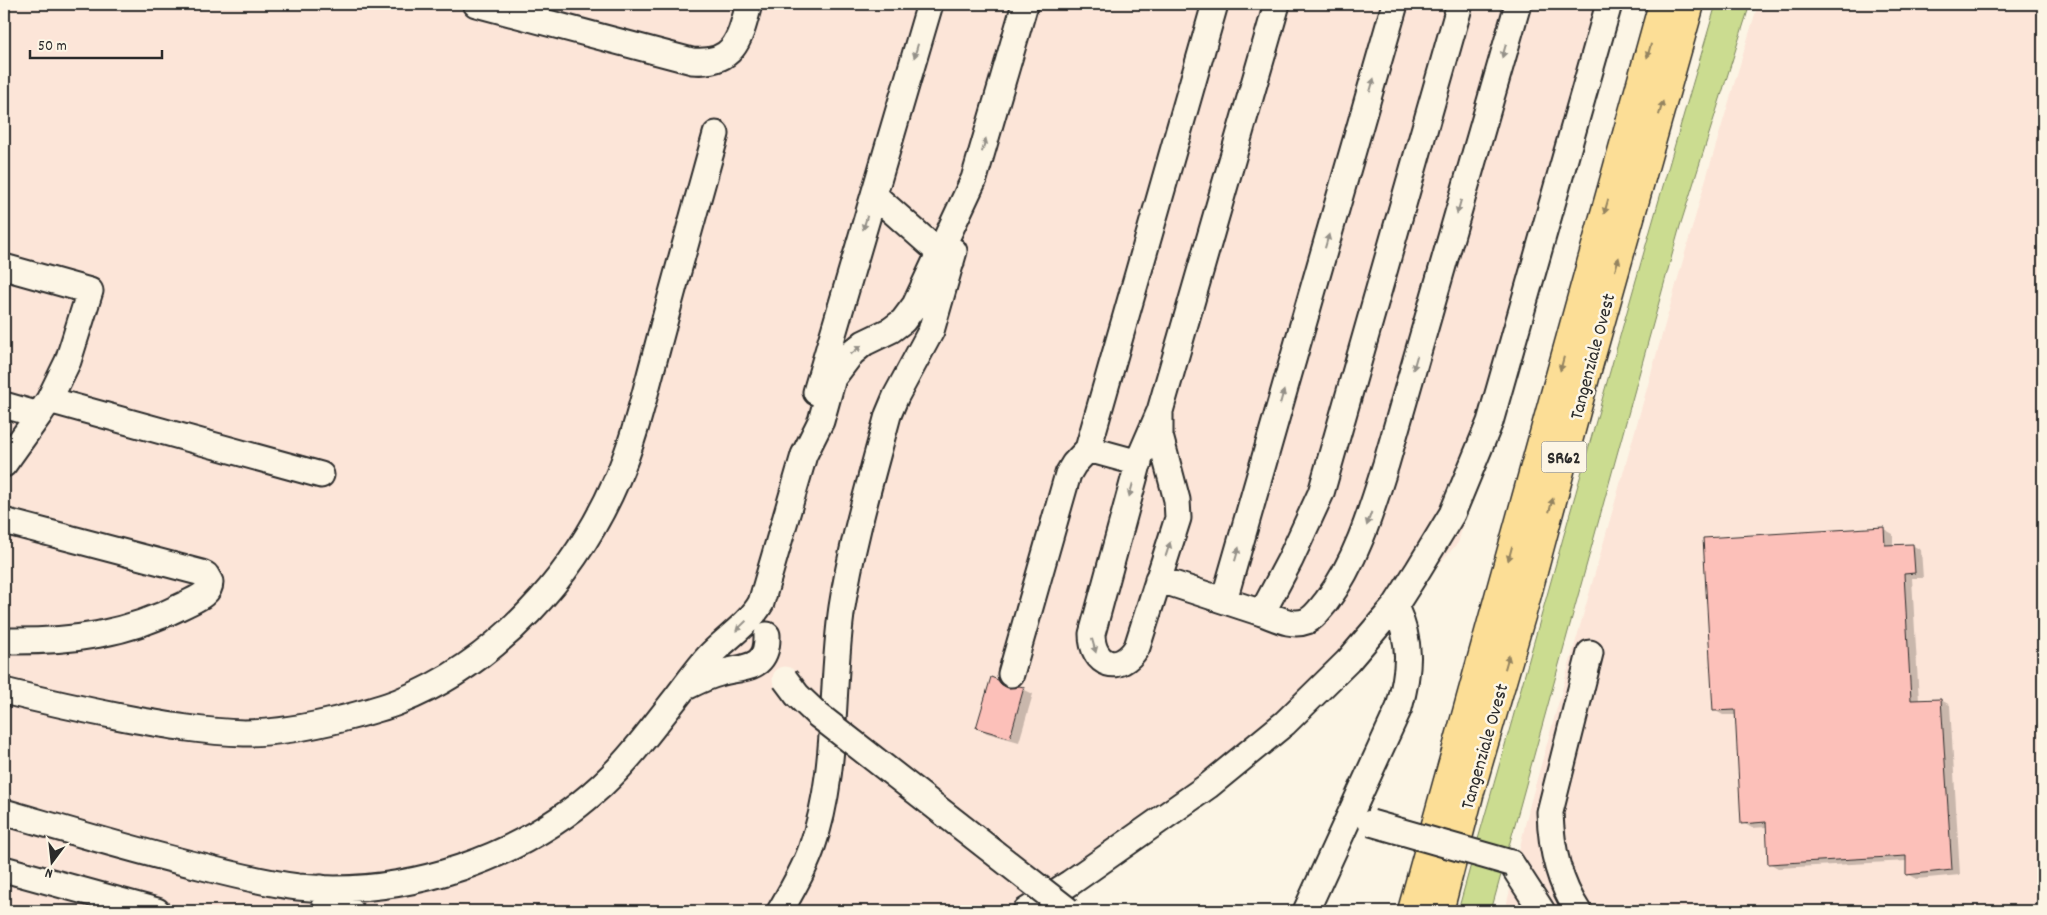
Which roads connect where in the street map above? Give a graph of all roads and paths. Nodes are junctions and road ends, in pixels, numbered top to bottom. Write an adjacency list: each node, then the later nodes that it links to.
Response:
1 (476, 4): 2 (street)
2 (749, 4)
3 (930, 4): 14 (street, one-way to 14)
4 (1025, 4): 15 (street, one-way to 4)
5 (1215, 4): 20 (street)
6 (1276, 4): 19 (street)
7 (1395, 4): 28 (street, one-way to 7)
8 (1460, 4): 30 (street)
9 (1518, 4): 30 (street, one-way to 30)
10 (1610, 4): 29 (street)
11 (1663, 4): 47 (highway, Tangenziale Ovest / SR62, one-way to 47)
12 (1688, 11): 48 (highway, Tangenziale Ovest / SR62, one-way to 12)
13 (716, 134): 36 (street)
14 (874, 195): 15 (street); 21 (street, one-way to 21)
15 (946, 258): 21 (street, one-way to 15); 43 (street)
16 (4, 267): 18 (street)
17 (4, 405): 18 (street)
18 (44, 408): 23 (street); 24 (street)
19 (1160, 411): 22 (street); 26 (street, one-way to 19)
20 (1088, 449): 22 (street); 35 (street)
21 (804, 455): 27 (street)
22 (1139, 463): 26 (street, one-way to 26)
23 (4, 464)
24 (321, 475)
25 (4, 521): 32 (street)
26 (1158, 579): 28 (street)
27 (765, 590): 31 (street); 34 (street, one-way to 34)
28 (1224, 600): 30 (street)
29 (1395, 606): 38 (street); 44 (street)
30 (1262, 613)
31 (767, 635): 34 (street); 45 (street, bridge)
32 (4, 642)
33 (1590, 653): 50 (street)
34 (708, 667): 40 (street)
35 (1011, 674)
36 (4, 691)
37 (4, 812): 40 (street)
38 (1361, 818): 46 (street); 49 (street, bridge)
39 (4, 869): 41 (street)
40 (322, 888): 42 (street)
41 (157, 911)
42 (351, 911)
43 (780, 911)
44 (1026, 911)
45 (1069, 911)
46 (1306, 911)
47 (1412, 911)
48 (1439, 911)
49 (1542, 911)
50 (1578, 911)

